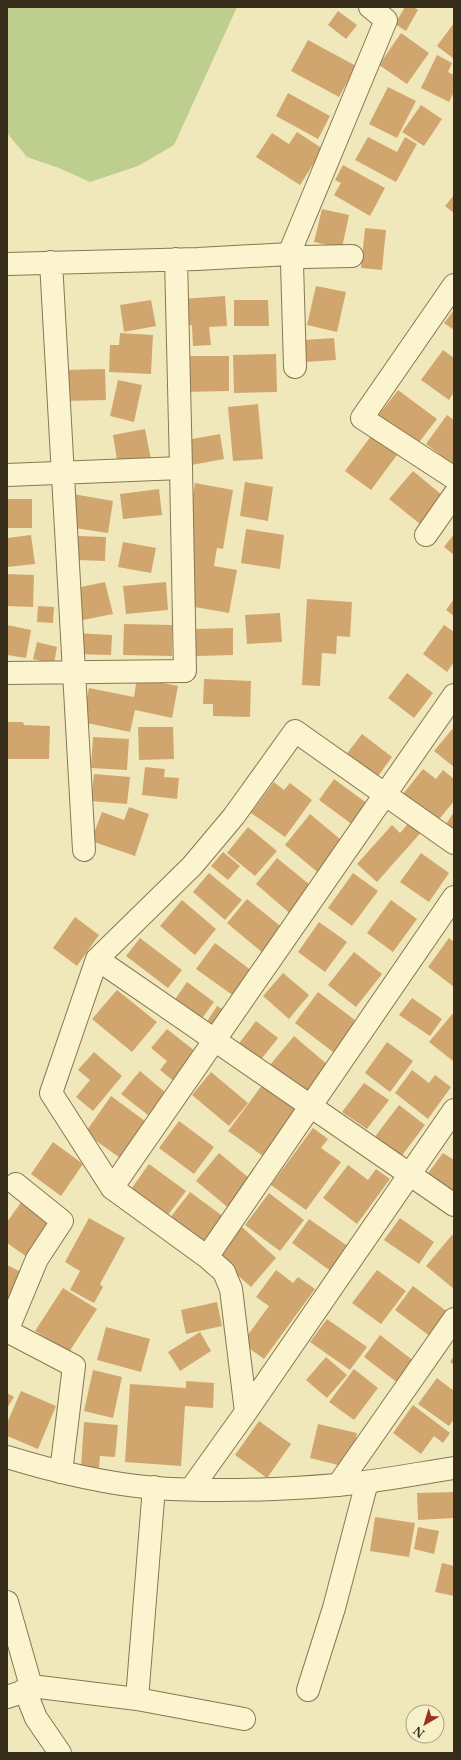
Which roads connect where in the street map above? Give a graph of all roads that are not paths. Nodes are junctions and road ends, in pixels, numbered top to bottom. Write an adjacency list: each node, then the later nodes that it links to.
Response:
1 (383, 11): 2 (street)
2 (289, 254): 3 (street); 4 (street); 8 (street)
3 (352, 256)
4 (176, 259): 5 (street); 9 (street)
5 (51, 262): 6 (street); 10 (street)
6 (7, 264)
7 (454, 285): 12 (street)
8 (295, 367)
9 (181, 468): 10 (street); 15 (street)
10 (62, 473): 11 (street); 15 (street)
11 (7, 475)
12 (454, 478)
13 (454, 495): 14 (street)
14 (426, 535)
15 (74, 672): 16 (street); 20 (street)
16 (7, 673)
17 (454, 695): 18 (street)
18 (386, 795): 19 (street); 22 (street); 23 (street)
19 (454, 843)
20 (84, 850)
21 (454, 897): 24 (street)
22 (97, 959): 23 (street); 28 (street)
23 (216, 1039): 24 (street); 28 (street)
24 (310, 1106): 26 (street); 30 (street)
25 (454, 1110): 26 (street)
26 (409, 1174): 29 (street); 32 (street)
27 (16, 1184): 35 (street)
28 (112, 1188): 30 (street)
29 (454, 1205)
30 (207, 1257): 32 (street)
31 (454, 1319): 37 (street)
32 (246, 1412): 39 (street)
33 (7, 1457): 35 (street)
34 (454, 1468): 36 (street)
35 (61, 1472): 38 (street)
36 (367, 1482): 37 (street); 42 (street)
37 (338, 1485): 39 (street)
38 (154, 1487): 39 (street); 44 (street)
39 (191, 1489)
40 (7, 1602): 41 (street)
41 (31, 1686): 43 (street); 44 (street); 46 (street)
42 (308, 1690)
43 (7, 1697)
44 (137, 1699): 45 (street)
45 (244, 1719)
46 (60, 1753)

